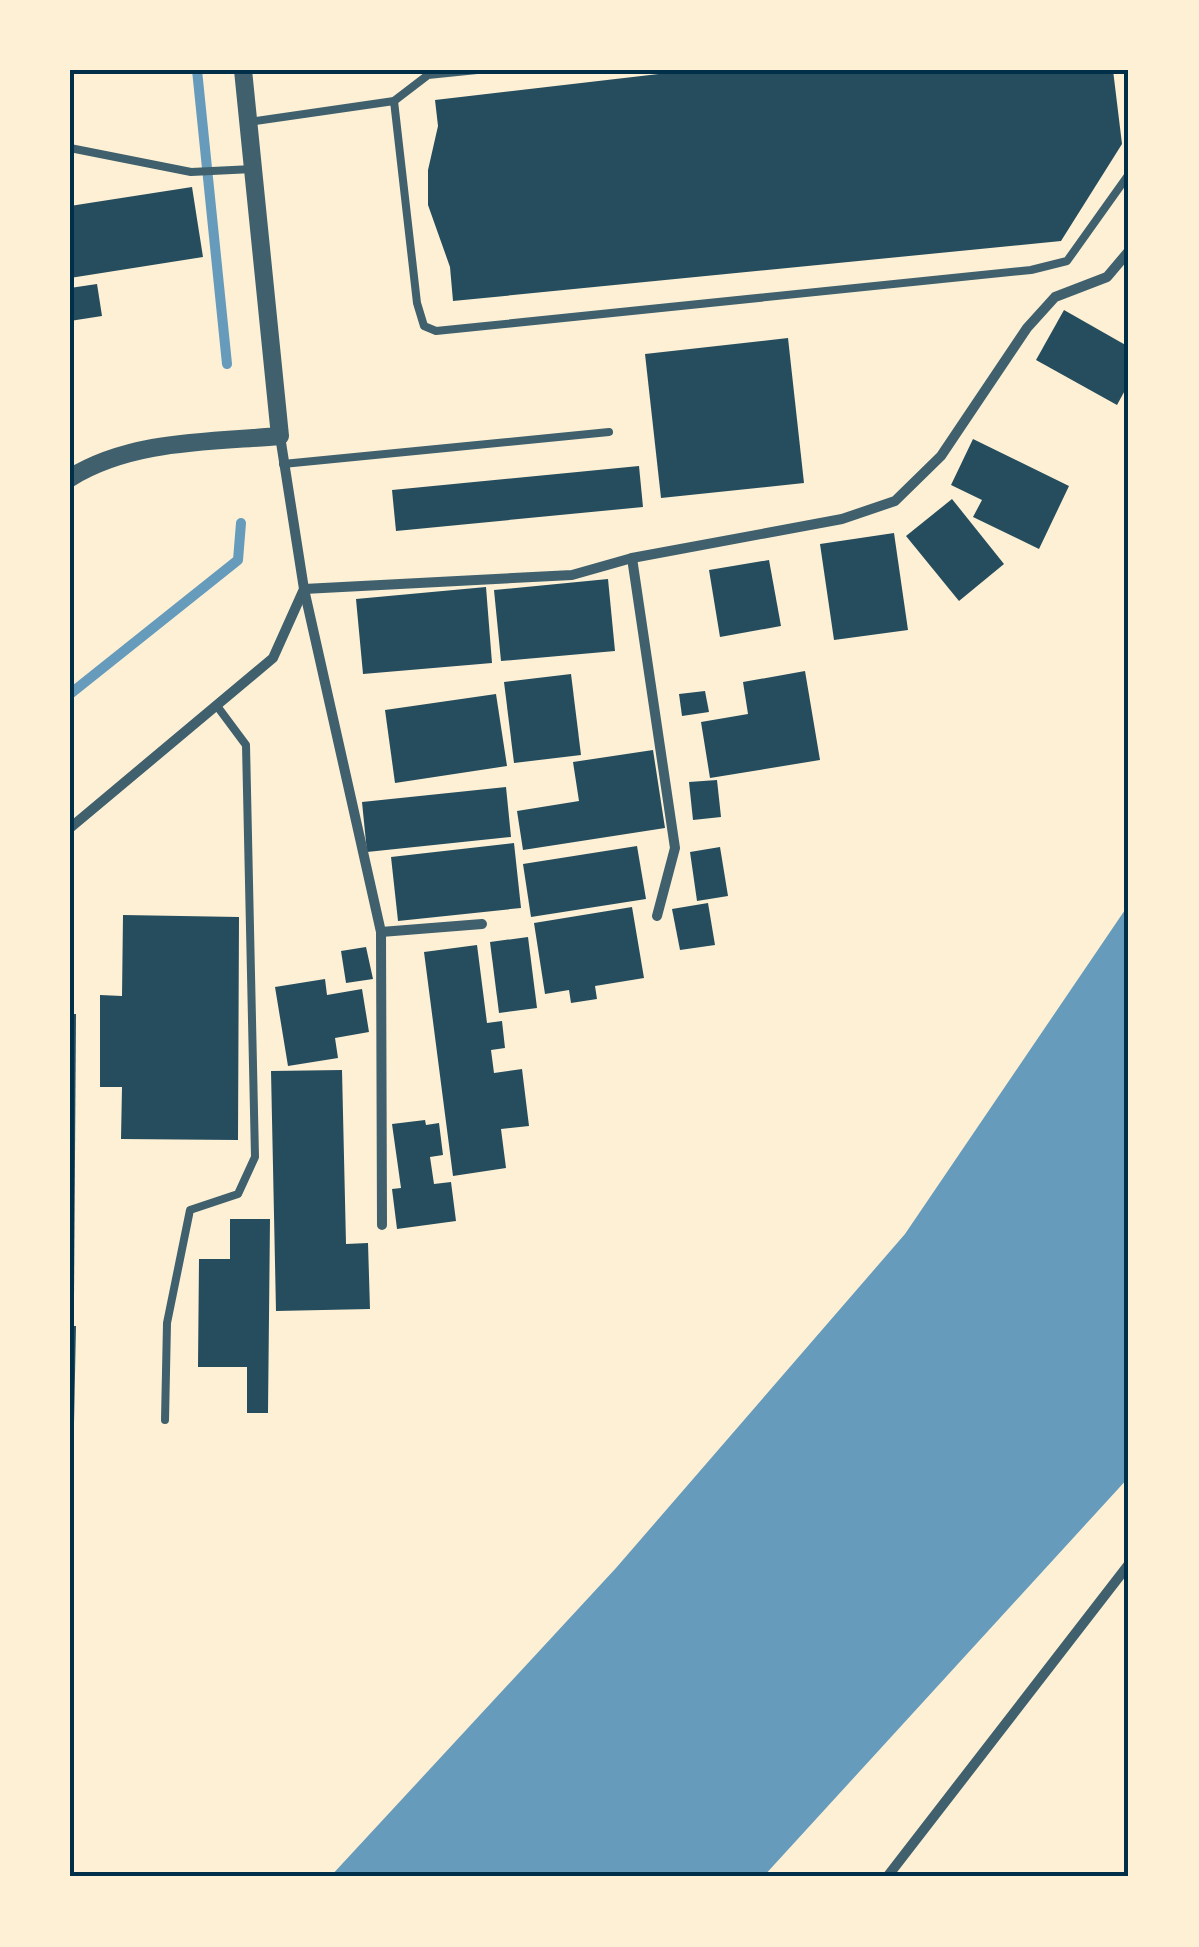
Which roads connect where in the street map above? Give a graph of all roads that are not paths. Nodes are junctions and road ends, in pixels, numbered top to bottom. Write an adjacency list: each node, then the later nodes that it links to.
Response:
1 (243, 70): 4 (street)
2 (477, 70): 3 (lane)
3 (394, 101): 4 (lane); 7 (lane)
4 (249, 122): 6 (street)
5 (70, 148): 6 (lane)
6 (253, 168): 10 (street)
7 (1129, 174)
8 (1129, 250): 13 (street)
9 (609, 432): 11 (lane)
10 (280, 436): 11 (street); 12 (street)
11 (283, 464): 14 (street)
12 (70, 478)
13 (632, 558): 14 (street); 17 (street)
14 (304, 589): 15 (street); 19 (street)
15 (217, 706): 16 (street); 21 (lane)
16 (70, 828)
17 (657, 916)
18 (482, 924): 19 (street)
19 (381, 932): 20 (street)
20 (382, 1225)
21 (165, 1420)
22 (1129, 1564): 23 (street)
23 (887, 1877)

